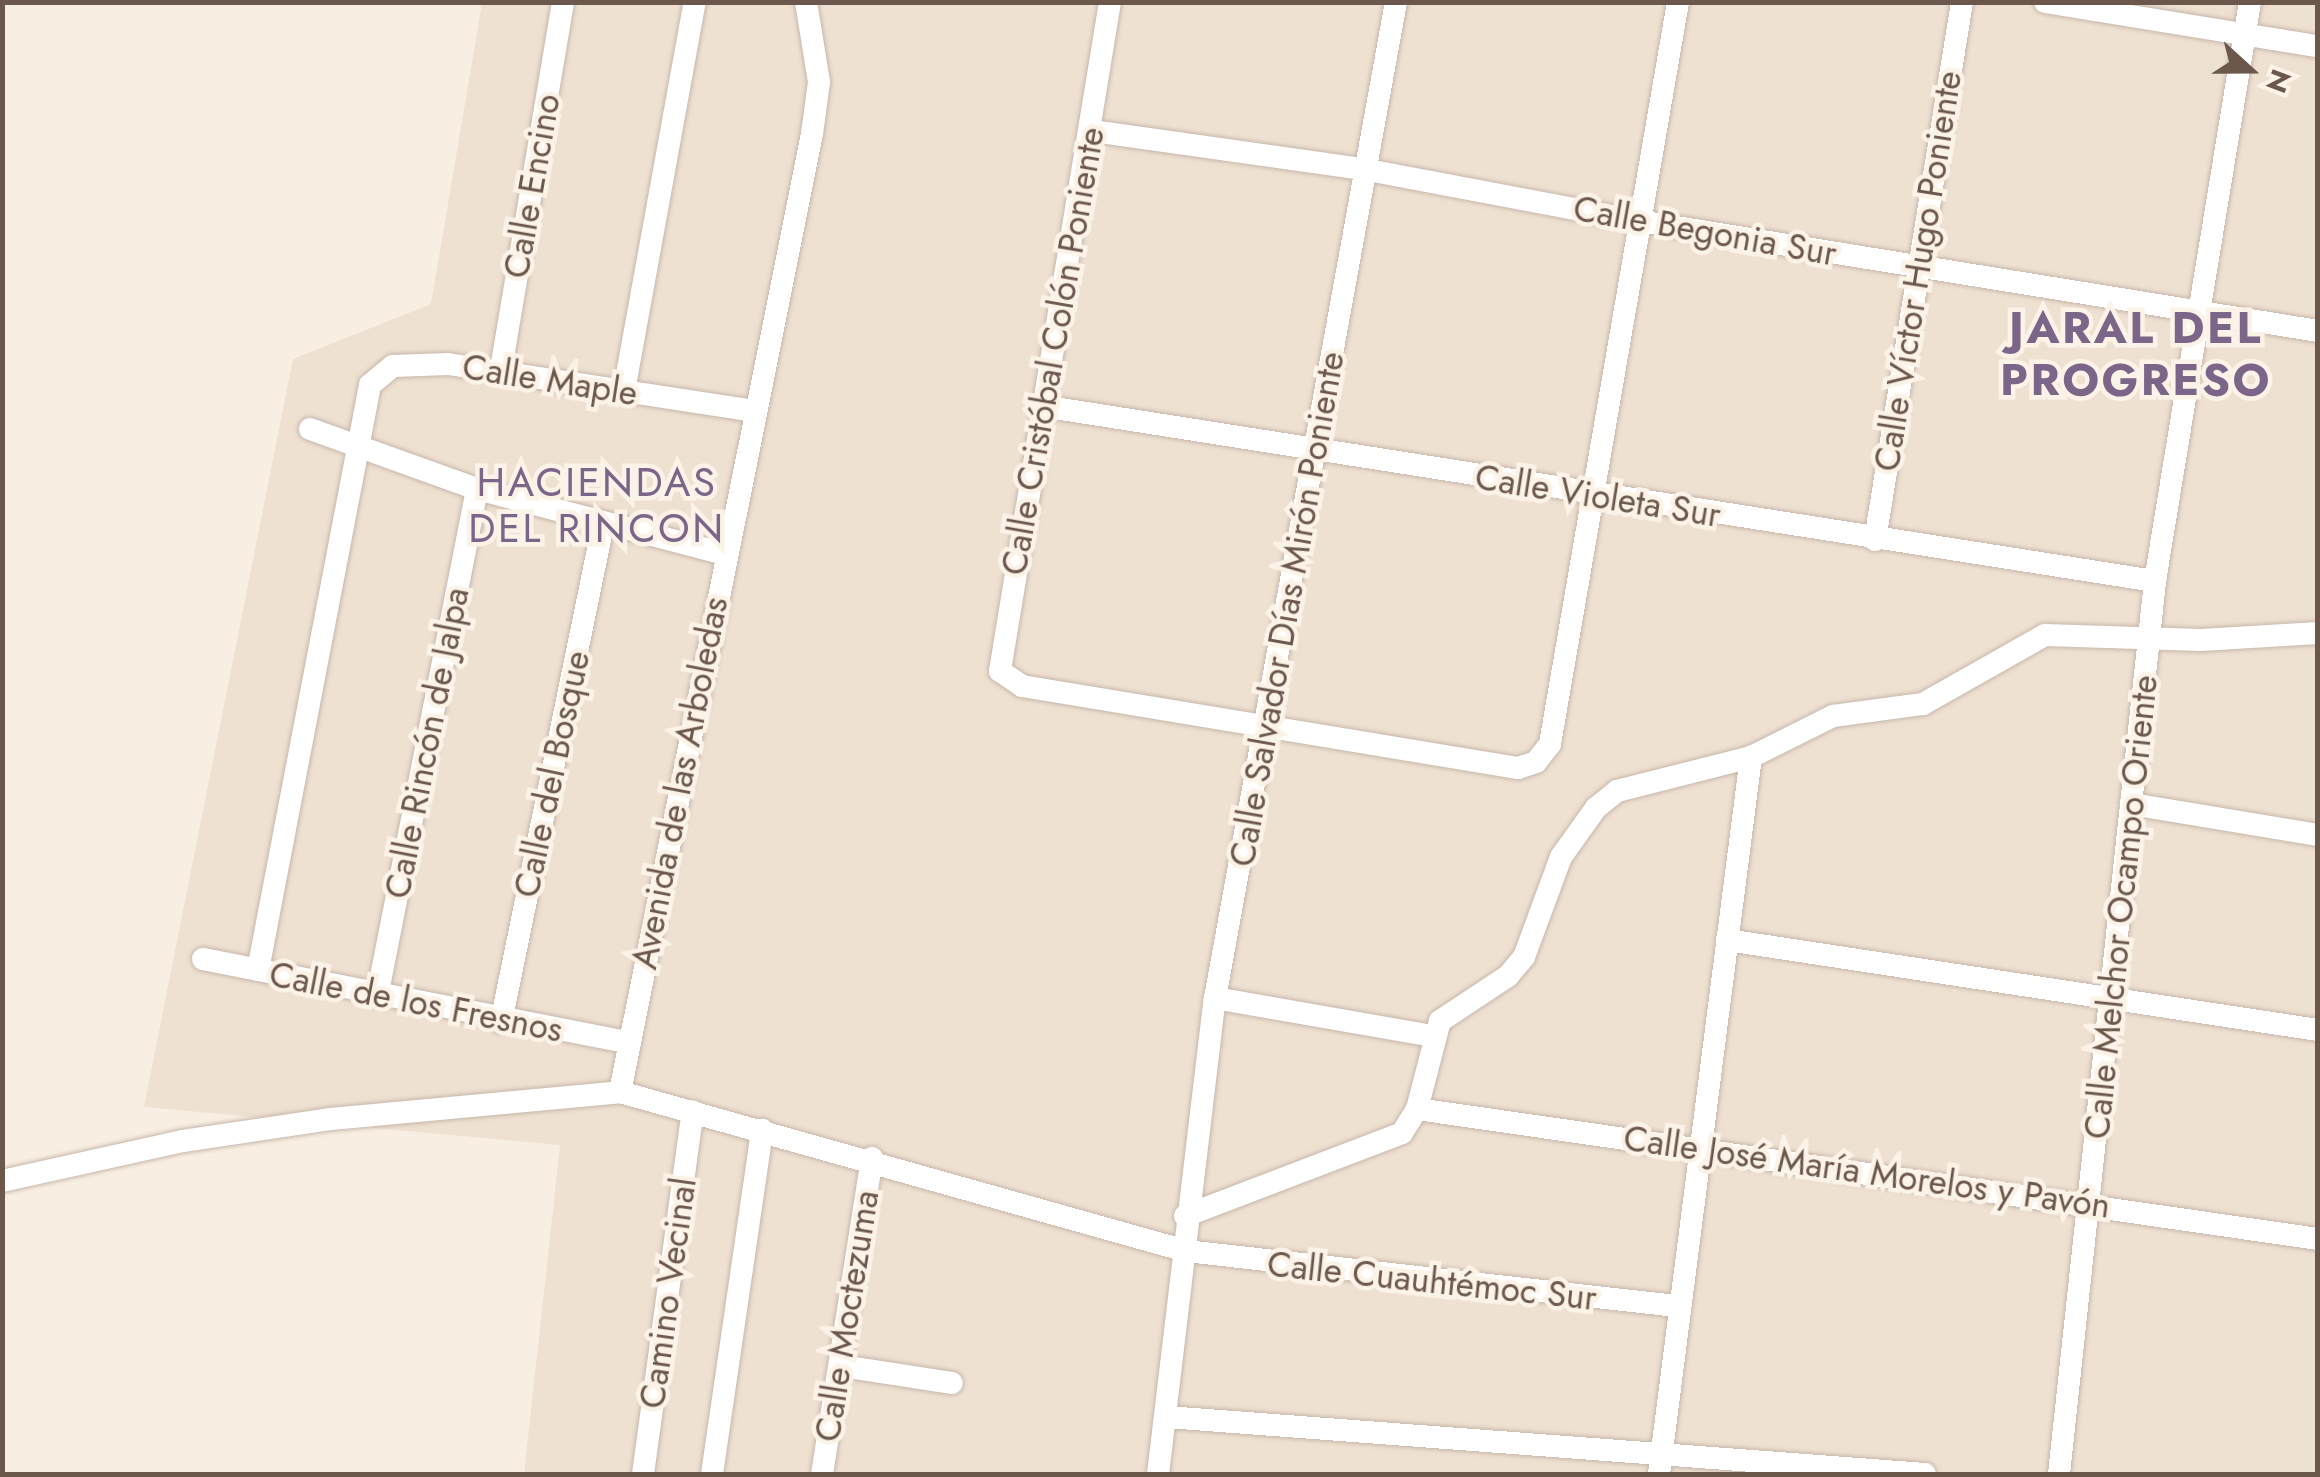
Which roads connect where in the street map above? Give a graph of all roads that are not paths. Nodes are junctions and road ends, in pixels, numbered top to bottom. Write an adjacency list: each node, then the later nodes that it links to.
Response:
1 (563, 2): 18 (street, Calle Encino)
2 (695, 2): 19 (street)
3 (806, 2): 21 (street, Avenida de las Arboledas)
4 (1110, 2): 12 (street, Calle Cristóbal Colón Poniente)
5 (1396, 2): 13 (street, Calle Salvador Días Mirón Poniente)
6 (1678, 2): 14 (street)
7 (1962, 2): 15 (street, Calle Víctor Hugo Poniente)
8 (2045, 2): 10 (street)
9 (2250, 2): 10 (street, Calle Melchor Ocampo Oriente)
10 (2245, 34): 11 (street); 16 (street, Calle Melchor Ocampo Oriente)
11 (2318, 46)
12 (1092, 131): 13 (street, Calle Begonia Sur); 20 (street, Calle Cristóbal Colón Poniente)
13 (1368, 170): 14 (street, Calle Begonia Sur); 24 (street, Calle Salvador Días Mirón Poniente)
14 (1640, 222): 15 (street, Calle Begonia Sur); 26 (street)
15 (1918, 266): 16 (street, Calle Begonia Sur); 28 (street, Calle Víctor Hugo Poniente)
16 (2200, 312): 17 (street, Calle Begonia Sur); 30 (street, Calle Melchor Ocampo Oriente)
17 (2318, 330)
18 (501, 370): 19 (street, Calle Maple); 23 (street, Calle Maple)
19 (624, 391): 21 (street, Calle Maple)
20 (1042, 406): 24 (street, Calle Violeta Sur); 33 (street, Calle Cristóbal Colón Poniente)
21 (755, 410): 29 (street, Avenida de las Arboledas)
22 (310, 429): 23 (street)
23 (356, 446): 25 (street); 39 (street)
24 (1316, 450): 26 (street, Calle Violeta Sur); 33 (street, Calle Salvador Días Mirón Poniente)
25 (477, 489): 27 (street); 41 (street, Calle Rincón de Jalpa)
26 (1592, 496): 28 (street, Calle Violeta Sur); 33 (street)
27 (604, 525): 29 (street); 43 (street, Calle del Bosque)
28 (1875, 540): 30 (street, Calle Violeta Sur)
29 (724, 554): 46 (street, Avenida de las Arboledas)
30 (2155, 581): 32 (street, Calle Melchor Ocampo Oriente)
31 (2318, 632): 32 (street)
32 (2148, 636): 34 (street); 35 (street, Calle Melchor Ocampo Oriente)
33 (1268, 726): 42 (street, Calle Salvador Días Mirón Poniente)
34 (1751, 757): 37 (street); 45 (street)
35 (2131, 804): 36 (street); 40 (street, Calle Melchor Ocampo Oriente)
36 (2318, 835)
37 (1727, 940): 40 (street); 51 (street)
38 (203, 959): 39 (street, Calle de los Fresnos)
39 (258, 970): 41 (street, Calle de los Fresnos)
40 (2110, 995): 44 (street); 54 (street, Calle Melchor Ocampo Oriente)
41 (377, 997): 43 (street, Calle de los Fresnos)
42 (1214, 998): 45 (street); 55 (street, Calle Salvador Días Mirón Poniente)
43 (501, 1022): 46 (street, Calle de los Fresnos)
44 (2318, 1030)
45 (1432, 1036): 48 (street)
46 (630, 1043): 47 (street, Avenida de las Arboledas)
47 (620, 1092): 49 (street, Calle Cuauhtémoc Sur); 53 (street, Calle Cuauhtémoc Sur)
48 (1416, 1109): 51 (street, Calle José María Morelos y Pavón); 55 (street)
49 (693, 1111): 50 (street, Calle Cuauhtémoc Sur); 63 (street, Camino Vecinal)
50 (762, 1130): 52 (street, Calle Cuauhtémoc Sur); 64 (street)
51 (1700, 1148): 54 (street, Calle José María Morelos y Pavón); 58 (street)
52 (872, 1158): 57 (street, Calle Cuauhtémoc Sur); 59 (street, Calle Moctezuma)
53 (2, 1180)
54 (2091, 1204): 56 (street, Calle José María Morelos y Pavón); 68 (street, Calle Melchor Ocampo Oriente)
55 (1185, 1216): 57 (street, Calle Salvador Días Mirón Poniente)
56 (2318, 1239)
57 (1186, 1251): 58 (street, Calle Cuauhtémoc Sur); 61 (street, Calle Salvador Días Mirón Poniente)
58 (1680, 1306): 62 (street)
59 (842, 1366): 60 (street); 65 (street, Calle Moctezuma)
60 (952, 1383)
61 (1167, 1417): 62 (street); 66 (street, Calle Salvador Días Mirón Poniente)
62 (1661, 1463): 67 (street)
63 (643, 1474)
64 (712, 1474)
65 (822, 1474)
66 (1158, 1474)
67 (1925, 1474)
68 (2058, 1474)

